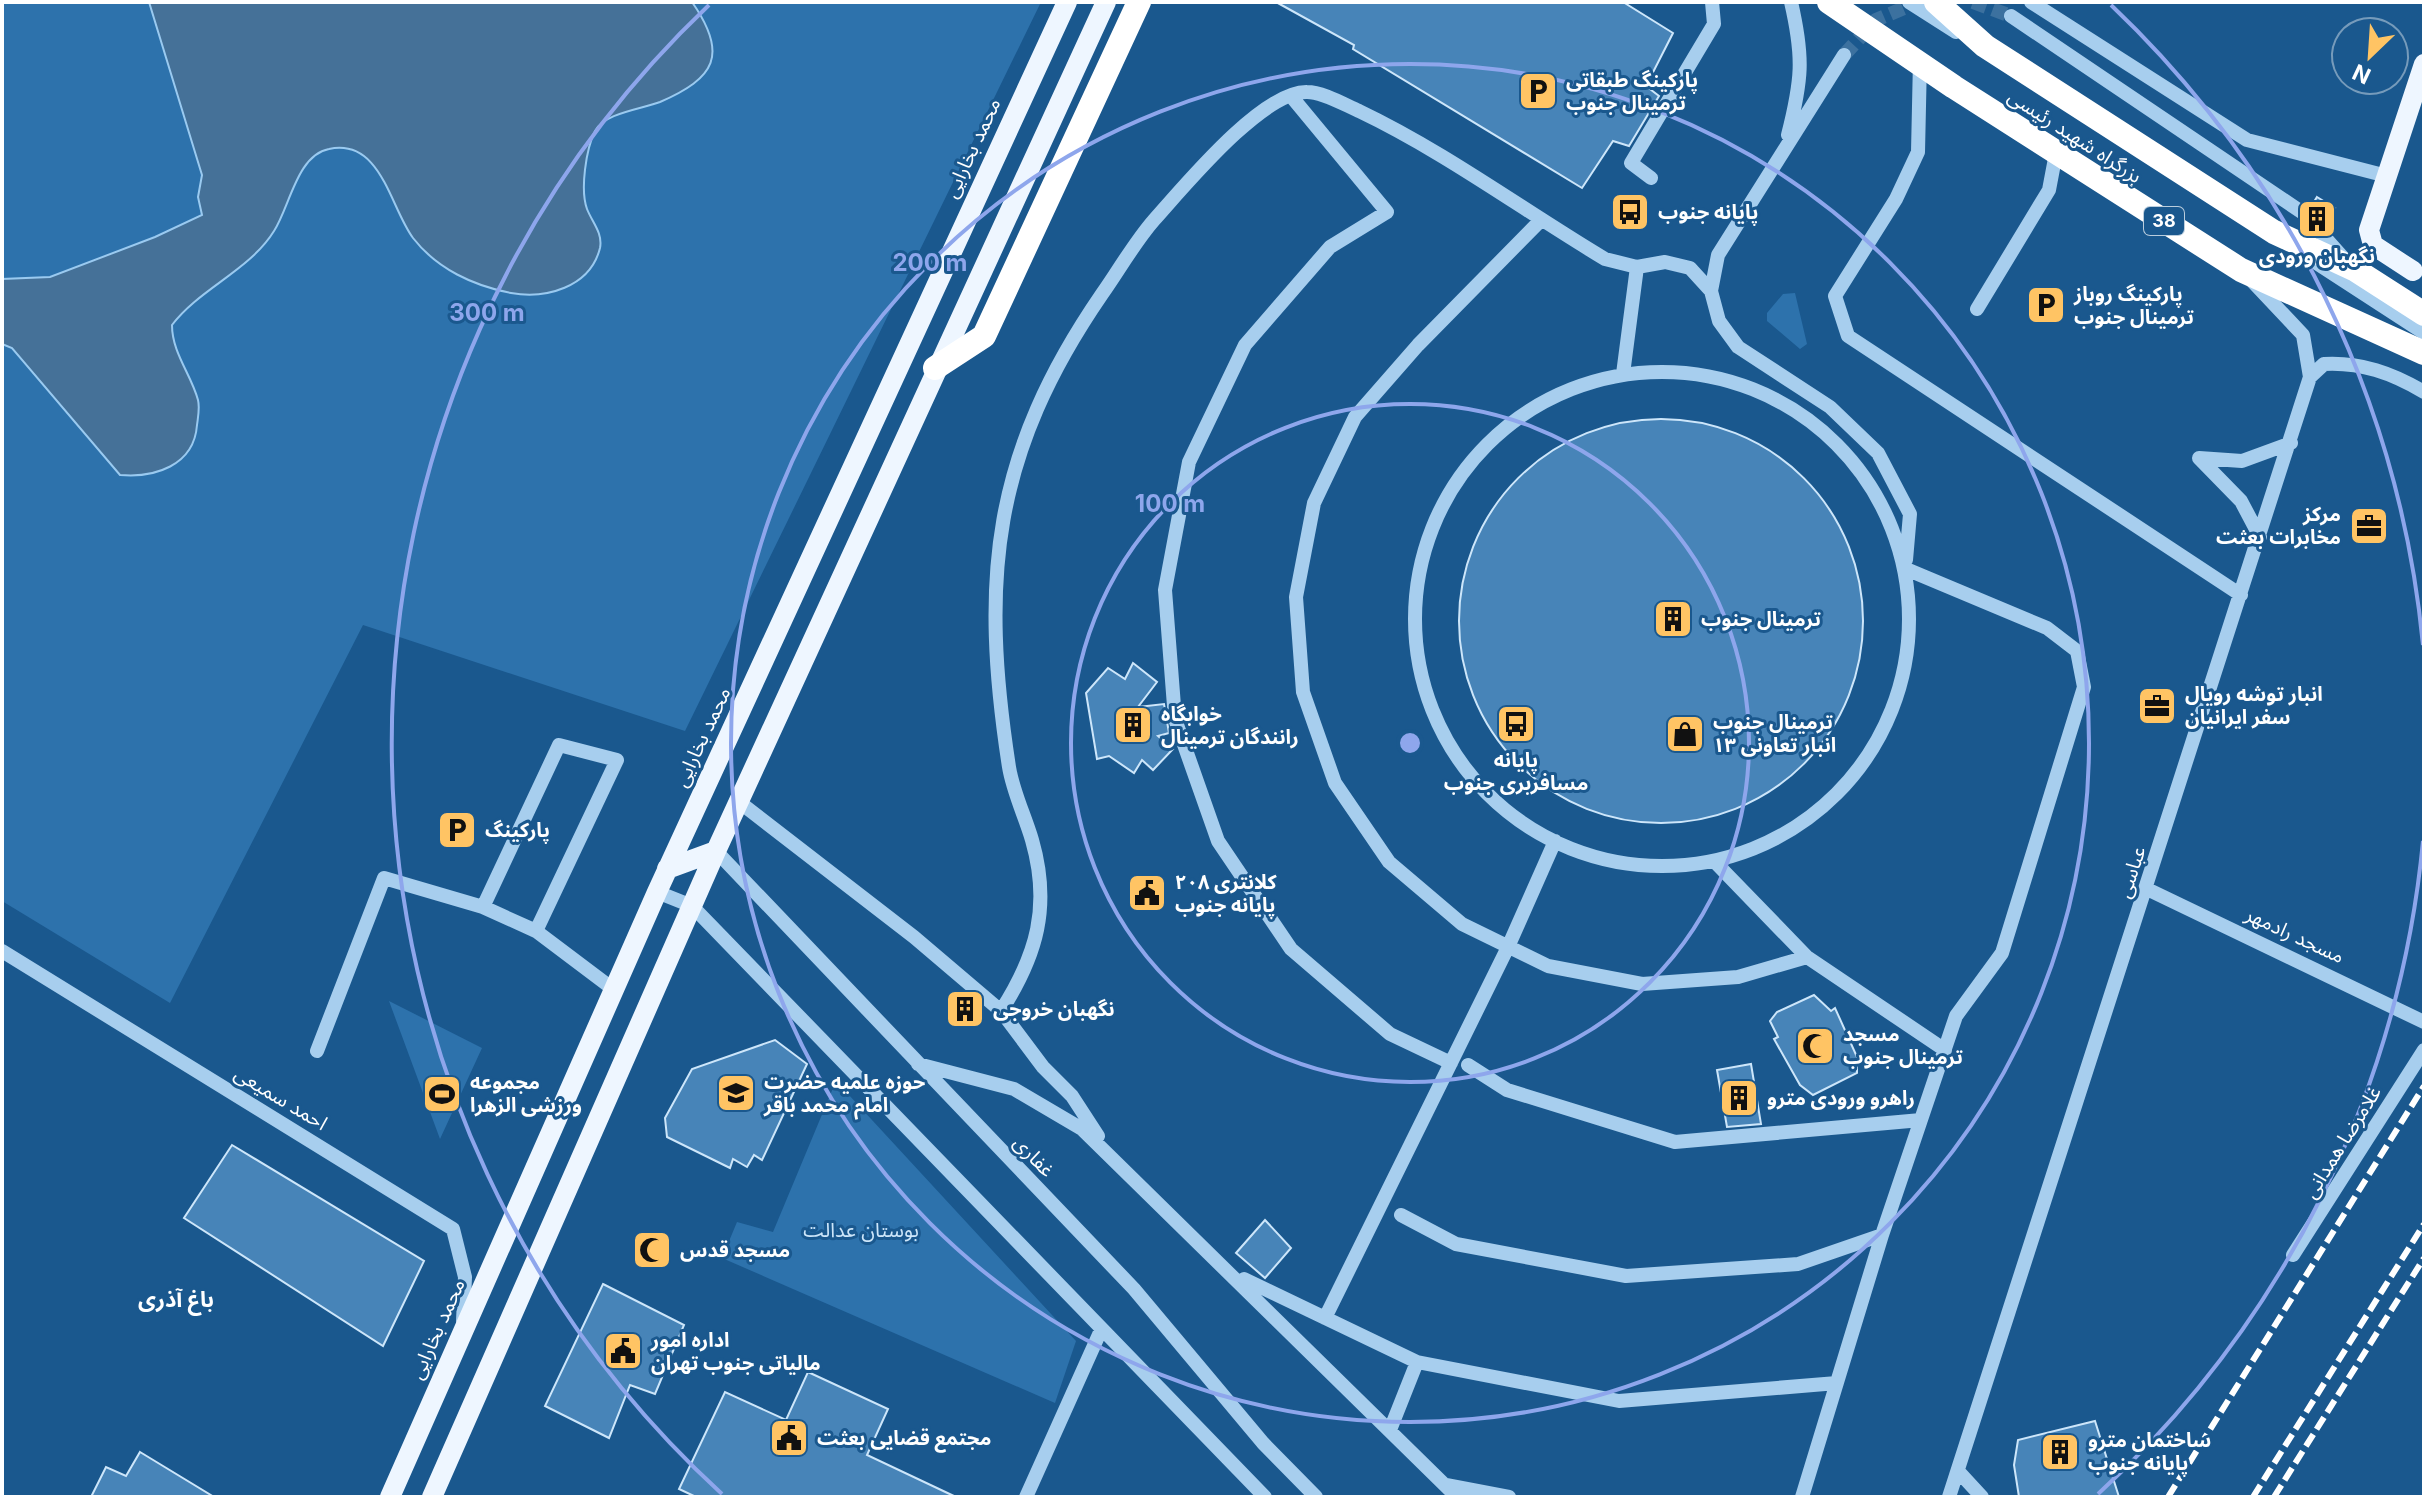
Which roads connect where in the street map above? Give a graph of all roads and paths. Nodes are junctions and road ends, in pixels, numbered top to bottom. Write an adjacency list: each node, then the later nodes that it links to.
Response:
1 (1067, 2): 41 (main road, محمد بخارایی)
2 (1106, 2): 29 (main road)
3 (1139, 2): 29 (highway)
4 (1712, 2): 18 (street)
5 (1791, 2): 15 (street)
6 (1829, 2): 12 (highway, 38)
7 (1909, 2): 27 (street)
8 (1936, 2): 21 (highway, بزرگراه شهید رئیسی / 38)
9 (2031, 2): 17 (street)
10 (2011, 16): 21 (street)
11 (1844, 55): 15 (street)
12 (1920, 60): 16 (highway, بزرگراه شهید رئیسی / 38); 36 (street)
13 (2424, 64): 17 (main road)
14 (1291, 96): 19 (street); 51 (street); 56 (street)
15 (1785, 149): 24 (street)
16 (2056, 153): 22 (highway, بزرگراه شهید رئیسی / 38); 25 (street)
17 (2387, 176): 23 (main road)
18 (1651, 178)
19 (1541, 220): 20 (street); 47 (street)
20 (1637, 267): 24 (street); 30 (street)
21 (2354, 269): 26 (highway, بزرگراه شهید رئیسی / 38)
22 (2241, 270): 28 (highway, بزرگراه شهید رئیسی / 38); 31 (street)
23 (2418, 274)
24 (1711, 291): 35 (street)
25 (1977, 309)
26 (2424, 314)
27 (2424, 333)
28 (2424, 353)
29 (935, 368): 37 (main road)
30 (1623, 374): 35 (street); 38 (street)
31 (2310, 377): 32 (street); 33 (street, عباسی)
32 (2424, 392)
33 (2291, 443): 34 (street, عباسی); 34 (street)
34 (2260, 537): 36 (street, عباسی)
35 (1906, 569): 40 (street); 53 (street)
36 (2241, 595): 42 (street, عباسی)
37 (738, 801): 39 (main road); 51 (street)
38 (1555, 841): 40 (street); 47 (street)
39 (716, 851): 41 (main road); 44 (main road); 57 (street, غفاری)
40 (1714, 861): 49 (street)
41 (667, 869): 43 (main road, محمد بخارایی)
42 (2147, 889): 52 (street, مسجد رادمهر); 71 (street, عباسی)
43 (657, 892): 44 (street); 50 (main road, محمد بخارایی)
44 (692, 906): 67 (street); 74 (main road)
45 (483, 907): 46 (street); 46 (street); 55 (street)
46 (536, 931): 50 (street)
47 (1508, 947): 49 (street); 56 (street)
48 (2, 951): 66 (street, احمد سمیعی)
49 (1807, 957): 53 (street)
50 (613, 989): 66 (main road, محمد بخارایی)
51 (1001, 1011): 60 (street)
52 (2424, 1022)
53 (1945, 1050): 59 (street)
54 (2424, 1050): 63 (street, غلامرضا همدانی)
55 (317, 1051)
56 (1451, 1063): 65 (street)
57 (918, 1064): 60 (street); 77 (street, غفاری)
58 (1468, 1065): 59 (street)
59 (1921, 1120): 62 (street)
60 (1111, 1157): 64 (street)
61 (1401, 1215): 62 (street)
62 (1882, 1235): 69 (street)
63 (2293, 1255)
64 (1233, 1273): 65 (street); 70 (street)
65 (1325, 1318): 68 (street)
66 (463, 1328): 73 (main road, محمد بخارایی)
67 (1101, 1330): 75 (street); 76 (street)
68 (1417, 1362): 69 (street); 70 (street)
69 (1837, 1383): 80 (street)
70 (1390, 1430): 72 (street)
71 (1958, 1471): 81 (street, عباسی); 82 (street)
72 (1445, 1485): 78 (street); 79 (street)
73 (390, 1497)
74 (432, 1497)
75 (1026, 1497)
76 (1265, 1497)
77 (1316, 1497)
78 (1457, 1497)
79 (1509, 1497)
80 (1802, 1497)
81 (1949, 1497)
82 (1982, 1497)

